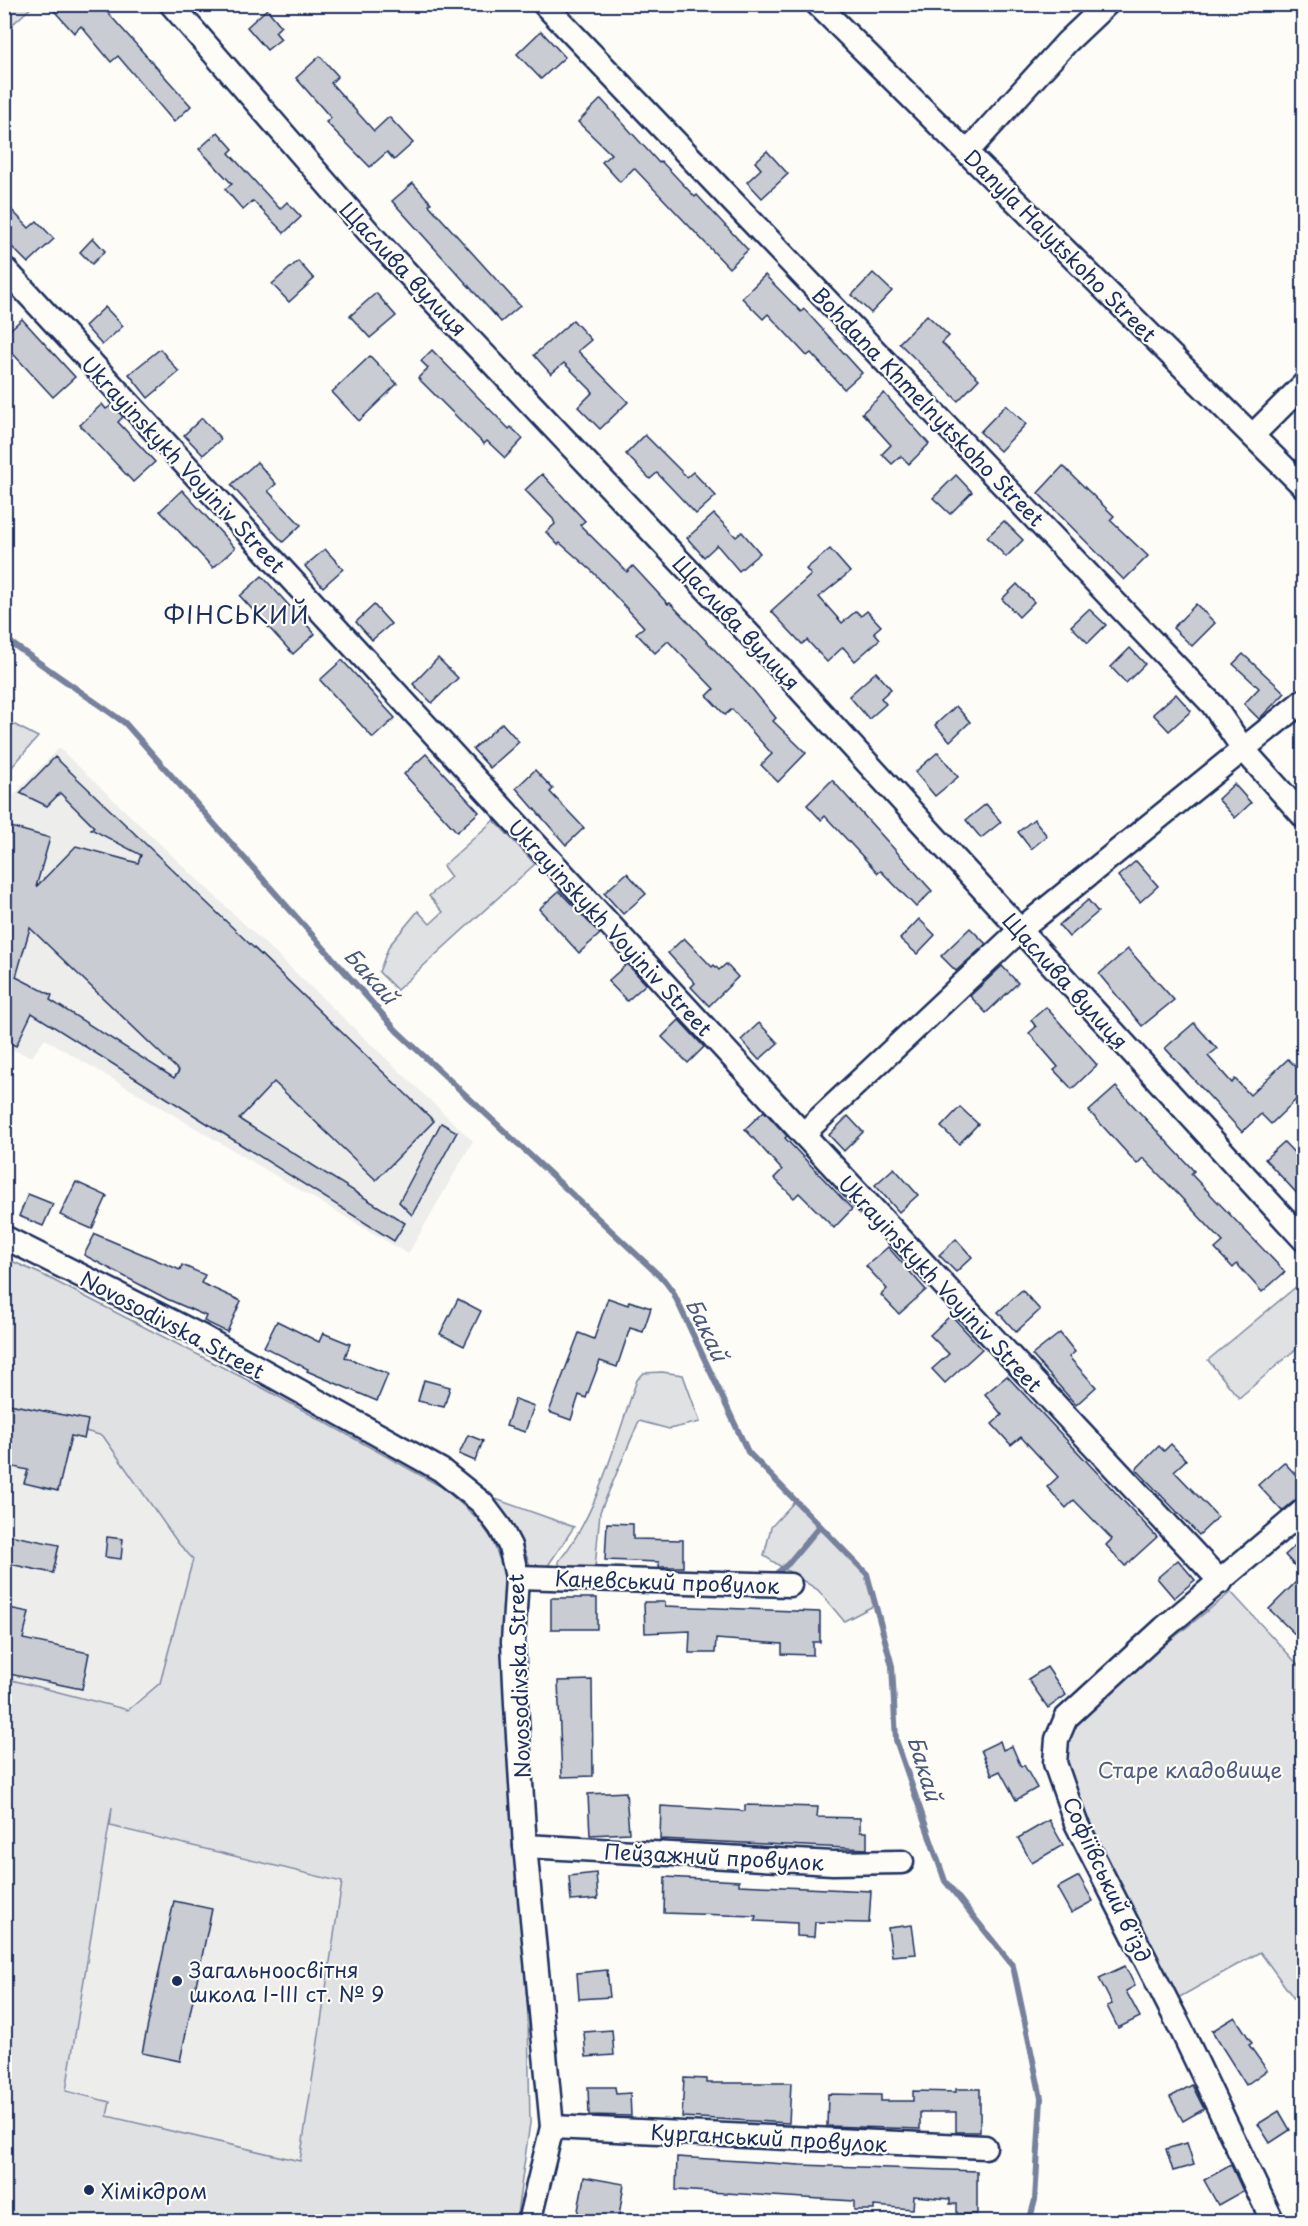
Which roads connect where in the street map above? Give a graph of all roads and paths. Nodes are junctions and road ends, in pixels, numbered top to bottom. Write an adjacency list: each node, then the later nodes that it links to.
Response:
1 (171, 4): 13 (street, Щаслива вулиця)
2 (544, 4): 11 (street, Bohdana Khmelnytskoho Street)
3 (817, 4): 5 (street, Danyla Halytskoho Street)
4 (1107, 4): 5 (street)
5 (967, 152): 8 (street, Danyla Halytskoho Street)
6 (4, 268): 14 (street, Ukrayinskykh Voyiniv Street)
7 (1304, 384): 8 (street)
8 (1253, 435): 9 (street, Danyla Halytskoho Street)
9 (1304, 487)
10 (1304, 700): 11 (street)
11 (1244, 750): 12 (street, Bohdana Khmelnytskoho Street); 13 (street)
12 (1304, 817)
13 (1020, 930): 14 (street); 16 (street, Щаслива вулиця)
14 (802, 1134): 19 (street, Ukrayinskykh Voyiniv Street)
15 (4, 1237): 18 (street, Novosodivska Street)
16 (1304, 1240)
17 (1304, 1510): 19 (street, Софіївський в'їзд)
18 (517, 1577): 20 (street, Каневський провулок); 21 (street, Novosodivska Street)
19 (1221, 1582): 26 (street, Софіївський в'їзд)
20 (790, 1585)
21 (525, 1846): 22 (street, Пейзажний провулок); 23 (street, Novosodivska Street)
22 (902, 1862)
23 (552, 2127): 24 (street, Курганський провулок); 25 (street, Novosodivska Street)
24 (985, 2147)
25 (529, 2222)
26 (1273, 2222)

